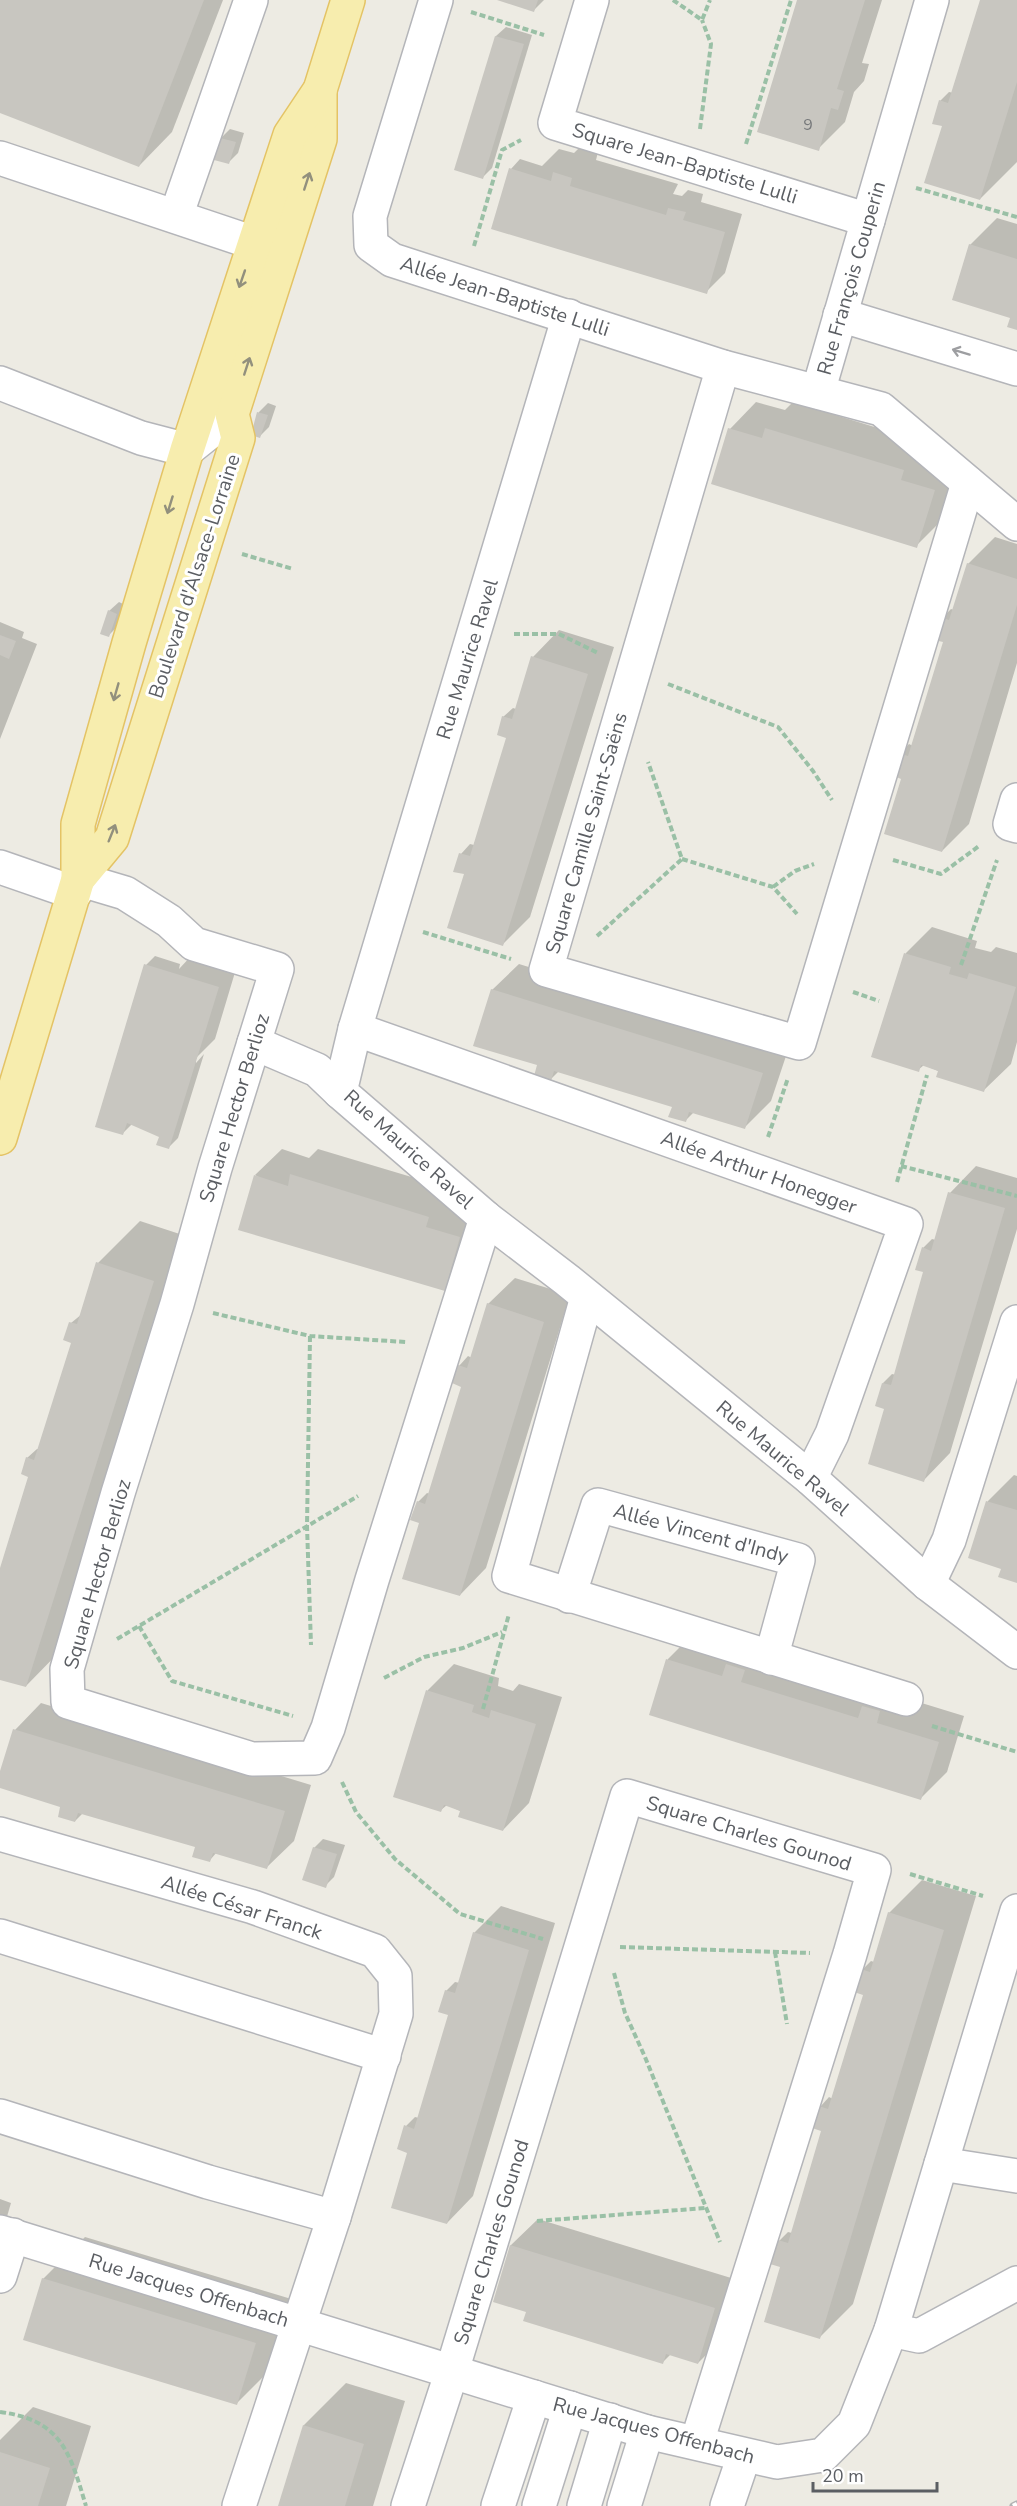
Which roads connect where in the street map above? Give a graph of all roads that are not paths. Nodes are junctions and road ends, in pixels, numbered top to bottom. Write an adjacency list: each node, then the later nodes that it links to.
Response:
1 (251, 0): 8 (street)
2 (348, 0): 6 (main road, Boulevard d'Alsace-Lorraine)
3 (592, 0): 9 (street, Square Jean-Baptiste Lulli)
4 (932, 0): 9 (street, Rue François Couperin)
5 (436, 1): 12 (street, Allée Jean-Baptiste Lulli)
6 (320, 90): 10 (main road, Boulevard d'Alsace-Lorraine); 17 (main road, Boulevard d'Alsace-Lorraine, one-way to 6)
7 (0, 158): 8 (street)
8 (176, 216): 10 (street)
9 (868, 220): 11 (street, Rue François Couperin)
10 (254, 243): 18 (main road, Boulevard d'Alsace-Lorraine, one-way to 18)
11 (840, 315): 14 (street, one-way to 11); 16 (street, Rue François Couperin)
12 (569, 316): 13 (street, Allée Jean-Baptiste Lulli); 24 (street, Rue Maurice Ravel)
13 (723, 367): 16 (street, Allée Jean-Baptiste Lulli); 19 (street, Square Camille Saint-Saëns)
14 (1017, 369)
15 (0, 383): 18 (street)
16 (818, 392): 19 (street, Rue François Couperin)
17 (232, 414): 18 (street); 21 (main road, Boulevard d'Alsace-Lorraine)
18 (187, 450): 21 (main road); 23 (main road, Boulevard d'Alsace-Lorraine, one-way to 23)
19 (968, 483): 20 (street, Rue François Couperin)
20 (1017, 524)
21 (146, 725): 23 (main road, Boulevard d'Alsace-Lorraine, one-way to 21)
22 (0, 867): 23 (street)
23 (76, 886): 25 (street, Square Hector Berlioz); 27 (main road, Boulevard d'Alsace-Lorraine)
24 (355, 1029): 26 (street, Rue Maurice Ravel); 31 (street, Allée Arthur Honegger)
25 (254, 1043): 26 (street); 28 (street, Square Hector Berlioz)
26 (340, 1092): 28 (street, Rue Maurice Ravel)
27 (0, 1138)
28 (486, 1218): 29 (street, Rue Maurice Ravel)
29 (587, 1297): 31 (street, Rue Maurice Ravel); 33 (street)
30 (1017, 1322): 32 (street)
31 (810, 1478): 32 (street, Rue Maurice Ravel)
32 (928, 1584): 34 (street, Rue Maurice Ravel)
33 (569, 1596): 35 (street); 35 (street, Allée Vincent d'Indy)
34 (1017, 1652)
35 (771, 1658): 36 (street)
36 (906, 1699)
37 (0, 1834): 40 (street, Allée César Franck)
38 (1002, 1909): 42 (street, Rue Jacques Offenbach)
39 (0, 1936): 40 (street)
40 (384, 2056): 44 (street, Allée César Franck)
41 (0, 2116): 44 (street)
42 (941, 2164): 43 (street); 49 (street, Rue Jacques Offenbach)
43 (1017, 2176)
44 (334, 2217): 48 (street, Allée César Franck)
45 (6, 2234): 46 (street); 48 (street, Rue Jacques Offenbach)
46 (0, 2276)
47 (1017, 2283): 49 (street)
48 (299, 2323): 50 (street, Rue Jacques Offenbach); 57 (street, Allée César Franck)
49 (891, 2330): 56 (street, Rue Jacques Offenbach)
50 (452, 2371): 51 (street, Rue Jacques Offenbach); 55 (street, Square Charles Gounod); 58 (street, Square Charles Gounod)
51 (534, 2397): 52 (street, Rue Jacques Offenbach); 59 (street)
52 (570, 2408): 53 (street, Rue Jacques Offenbach); 60 (street)
53 (610, 2420): 54 (street, Rue Jacques Offenbach); 61 (street)
54 (648, 2432): 55 (street, Rue Jacques Offenbach); 62 (street)
55 (697, 2442): 56 (street, Rue Jacques Offenbach)
56 (744, 2456): 63 (street)
57 (239, 2506)
58 (408, 2506)
59 (498, 2506)
60 (539, 2506)
61 (584, 2506)
62 (624, 2506)
63 (727, 2506)

